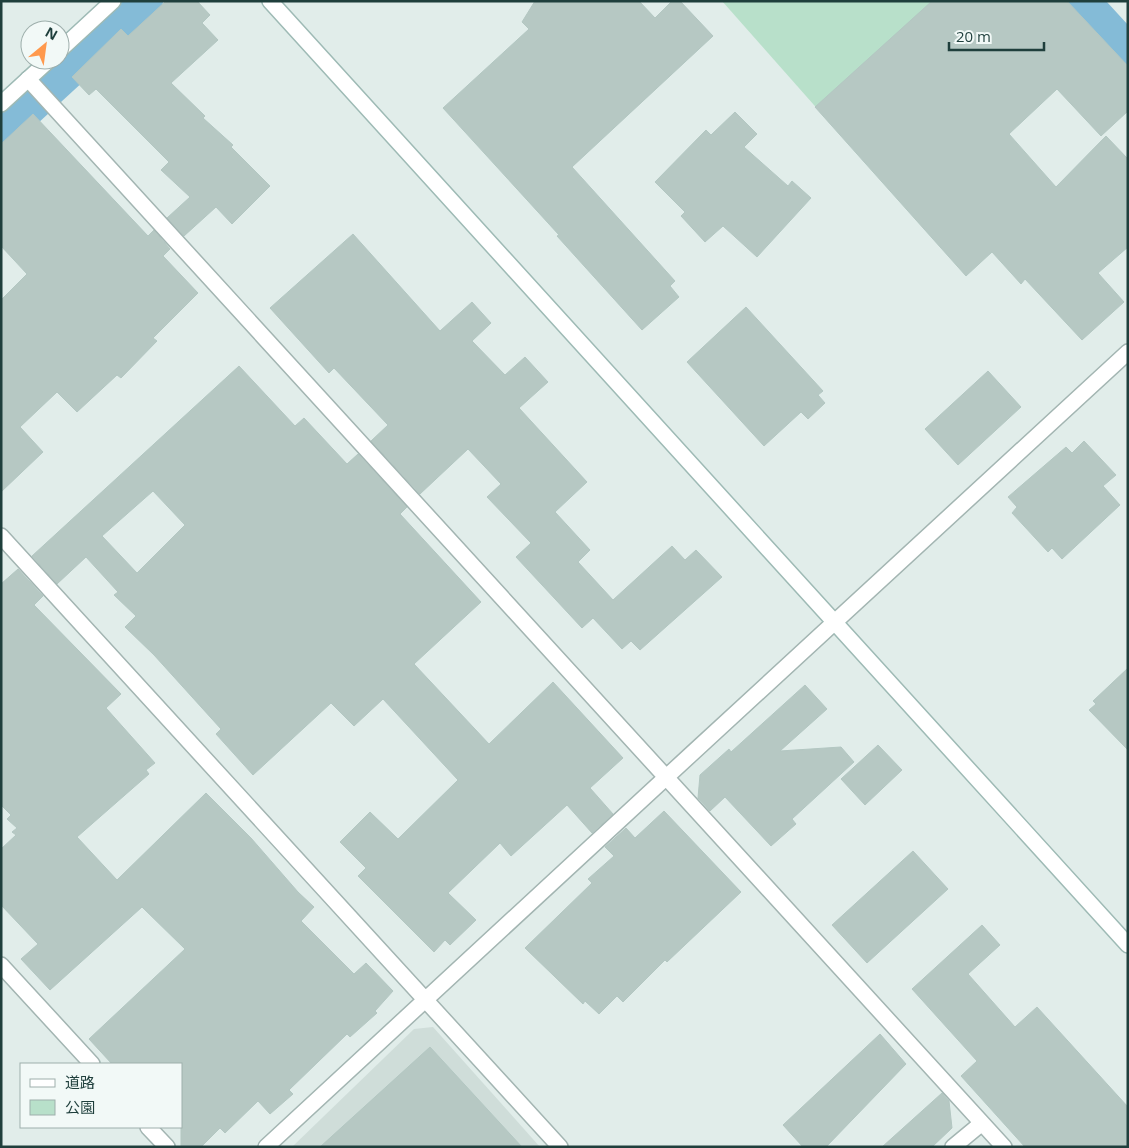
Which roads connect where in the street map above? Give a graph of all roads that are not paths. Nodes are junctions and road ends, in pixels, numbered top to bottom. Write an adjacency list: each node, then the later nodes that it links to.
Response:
1 (113, 1): 3 (street)
2 (270, 1): 9 (street)
3 (70, 41)
4 (38, 70): 5 (street)
5 (28, 79): 6 (street); 10 (street)
6 (1, 104)
7 (1128, 352): 9 (street)
8 (1, 536): 13 (street)
9 (833, 622): 10 (street); 11 (street)
10 (666, 779): 13 (street); 15 (street)
11 (1128, 945)
12 (1, 965): 14 (street)
13 (425, 1000): 18 (street); 19 (street)
14 (91, 1063)
15 (982, 1122): 20 (street); 21 (street)
16 (149, 1128): 17 (street)
17 (167, 1147)
18 (266, 1147)
19 (560, 1147)
20 (953, 1147)
21 (1004, 1147)

